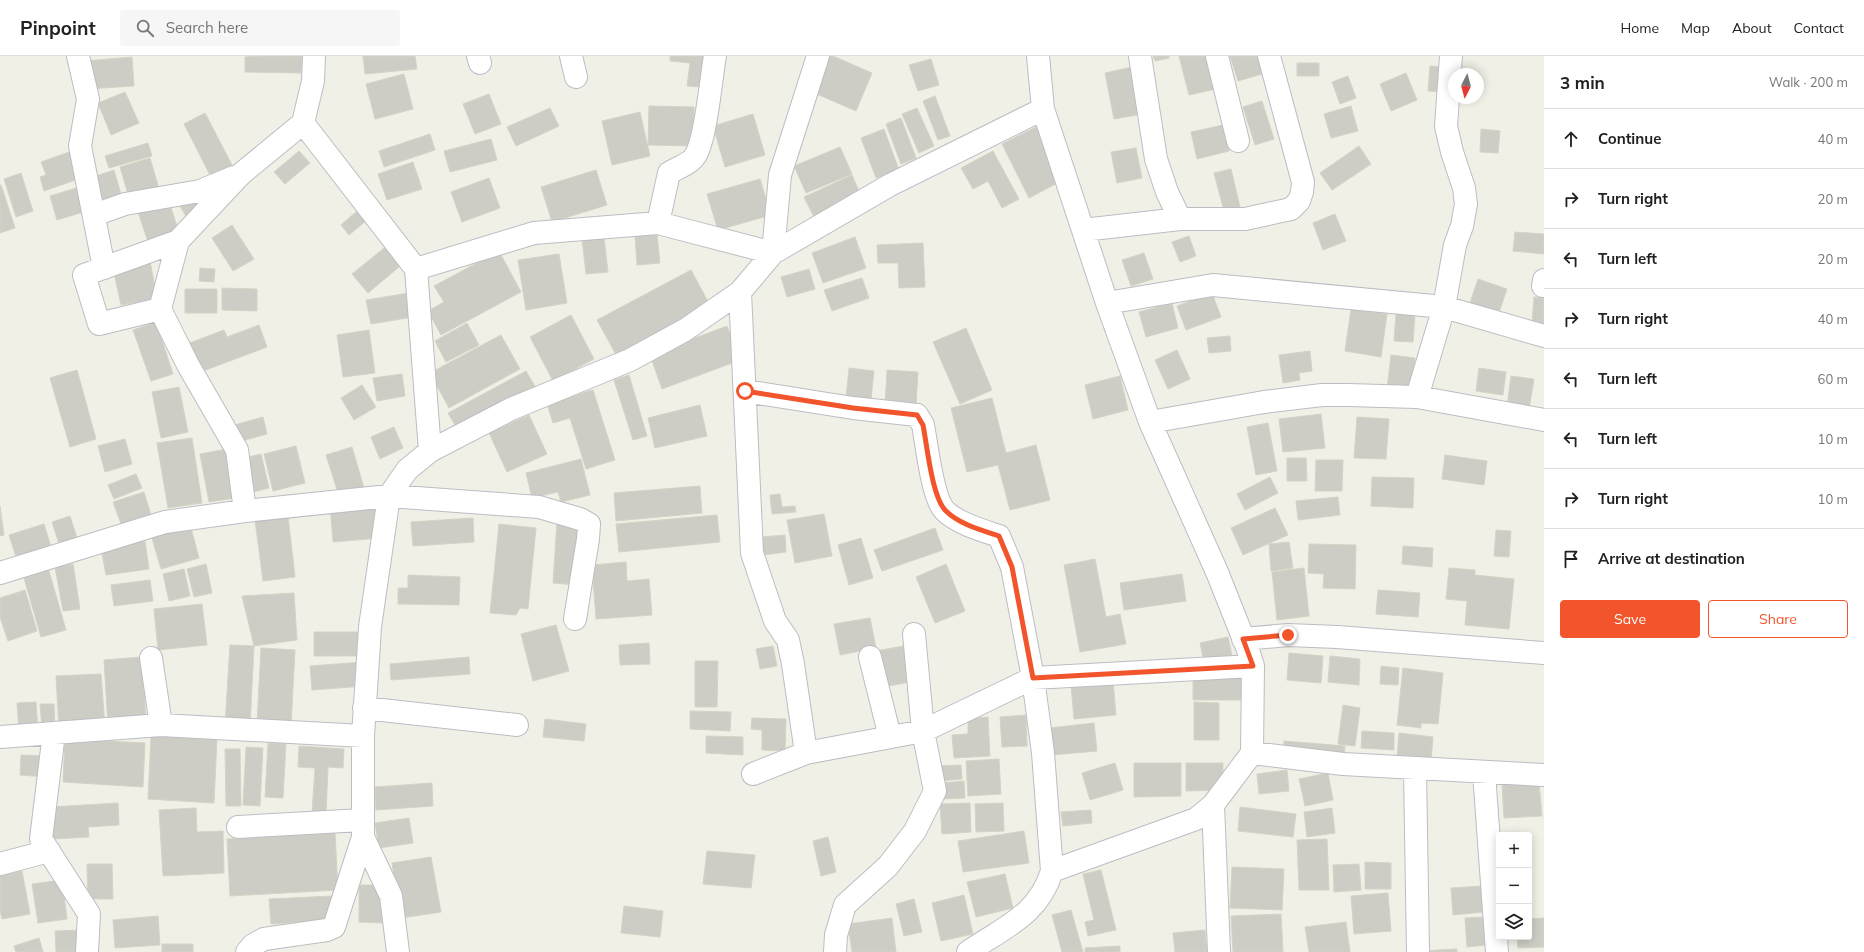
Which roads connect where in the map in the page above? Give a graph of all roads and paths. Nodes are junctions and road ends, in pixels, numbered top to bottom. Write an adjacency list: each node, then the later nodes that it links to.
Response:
1 (78, 56): 16 (street)
2 (314, 56): 13 (street)
3 (572, 56): 11 (street)
4 (715, 56): 18 (street)
5 (818, 56): 21 (street)
6 (1038, 56): 12 (street)
7 (1140, 56): 17 (street)
8 (1217, 56): 14 (street)
9 (1269, 56): 17 (street)
10 (1451, 56): 26 (street)
11 (576, 78)
12 (1043, 110): 19 (street); 21 (street)
13 (303, 123): 15 (street); 23 (street)
14 (1238, 141)
15 (241, 174): 16 (street); 20 (street)
16 (94, 215): 22 (street)
17 (1180, 219): 19 (street)
18 (658, 223): 21 (street); 23 (street)
19 (1083, 230): 25 (street)
20 (178, 242): 22 (street); 27 (street)
21 (773, 253): 24 (street)
22 (104, 268): 27 (street)
23 (416, 269): 33 (street)
24 (740, 292): 29 (street); 33 (street)
25 (1107, 303): 26 (street); 32 (street)
26 (1444, 307): 28 (street); 30 (street)
27 (160, 309): 35 (street)
28 (1544, 336)
29 (745, 391): 44 (street); 53 (street)
30 (1417, 397): 31 (street); 32 (street)
31 (1544, 420)
32 (1150, 422): 39 (street)
33 (430, 451): 34 (street)
34 (389, 496): 35 (street); 37 (street); 45 (street)
35 (245, 511): 36 (street)
36 (0, 573)
37 (575, 620)
38 (914, 634): 48 (street)
39 (1243, 639): 40 (street); 43 (street)
40 (1544, 654)
41 (870, 657): 52 (street)
42 (151, 658): 46 (street)
43 (1253, 666): 44 (street); 54 (street)
44 (1033, 678): 48 (street); 64 (street)
45 (364, 708): 47 (street); 51 (street)
46 (161, 725): 49 (street); 51 (street)
47 (518, 725)
48 (923, 731): 52 (street); 68 (street)
49 (54, 733): 50 (street); 62 (street)
50 (0, 736)
51 (363, 736): 61 (street)
52 (890, 737): 53 (street)
53 (806, 753): 57 (street)
54 (1252, 753): 55 (street); 59 (street)
55 (1415, 769): 56 (street); 71 (street)
56 (1484, 773): 58 (street); 72 (street)
57 (753, 774)
58 (1544, 778)
59 (1213, 805): 64 (street); 70 (street)
60 (238, 827): 61 (street)
61 (362, 828): 66 (street); 67 (street)
62 (49, 851): 63 (street); 65 (street)
63 (0, 864)
64 (1052, 871): 69 (street)
65 (87, 952)
66 (247, 952)
67 (398, 952)
68 (835, 952)
69 (968, 952)
70 (1219, 952)
71 (1418, 952)
72 (1497, 952)

